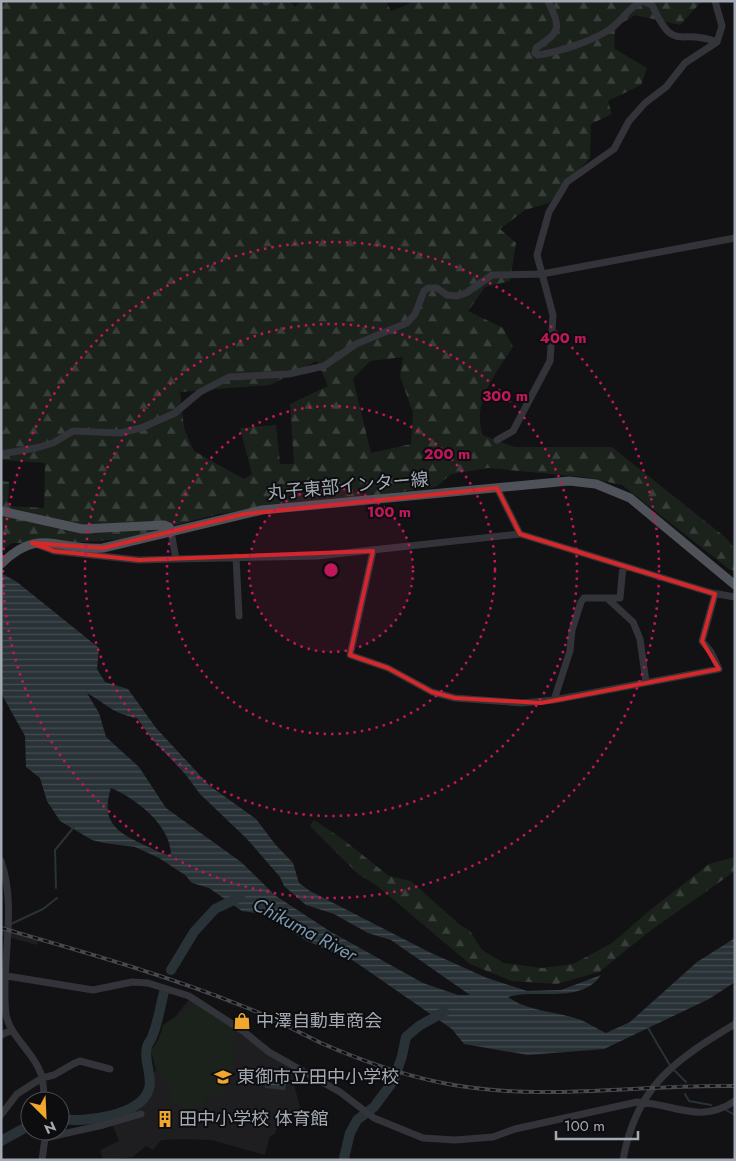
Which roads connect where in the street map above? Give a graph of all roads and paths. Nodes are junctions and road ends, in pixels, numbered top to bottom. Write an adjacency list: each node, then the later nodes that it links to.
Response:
1 (548, 1): 3 (street)
2 (715, 1): 3 (street)
3 (717, 42): 5 (street)
4 (735, 238): 5 (street)
5 (542, 274): 6 (street); 7 (street)
6 (497, 440)
7 (1, 454)
8 (497, 488): 10 (main road, 丸子東部インター線); 11 (street); 18 (main road, 丸子東部インター線)
9 (1, 511): 10 (main road)
10 (172, 532): 12 (main road, 丸子東部インター線); 15 (street)
11 (520, 534): 13 (street); 17 (street)
12 (32, 543): 15 (street); 16 (main road)
13 (373, 551): 14 (street); 25 (street)
14 (236, 557): 15 (street); 23 (street)
15 (176, 559)
16 (1, 564)
17 (623, 566): 20 (street); 22 (street)
18 (731, 576): 19 (main road, 丸子東部インター線)
19 (735, 585)
20 (715, 594): 21 (street); 24 (street)
21 (735, 597)
22 (608, 600): 24 (street); 25 (street)
23 (239, 616)
24 (646, 682): 25 (street)
25 (554, 700)
26 (1, 861): 27 (street)
27 (3, 976): 29 (street); 34 (street)
28 (735, 1024): 40 (street)
29 (12, 1030): 30 (street); 32 (street)
30 (1, 1035)
31 (110, 1069): 32 (street)
32 (42, 1078): 33 (street); 36 (street)
33 (43, 1091)
34 (735, 1101)
35 (141, 1114): 37 (street)
36 (1, 1115)
37 (70, 1131)
38 (44, 1141): 39 (street)
39 (42, 1160)
40 (623, 1160)

